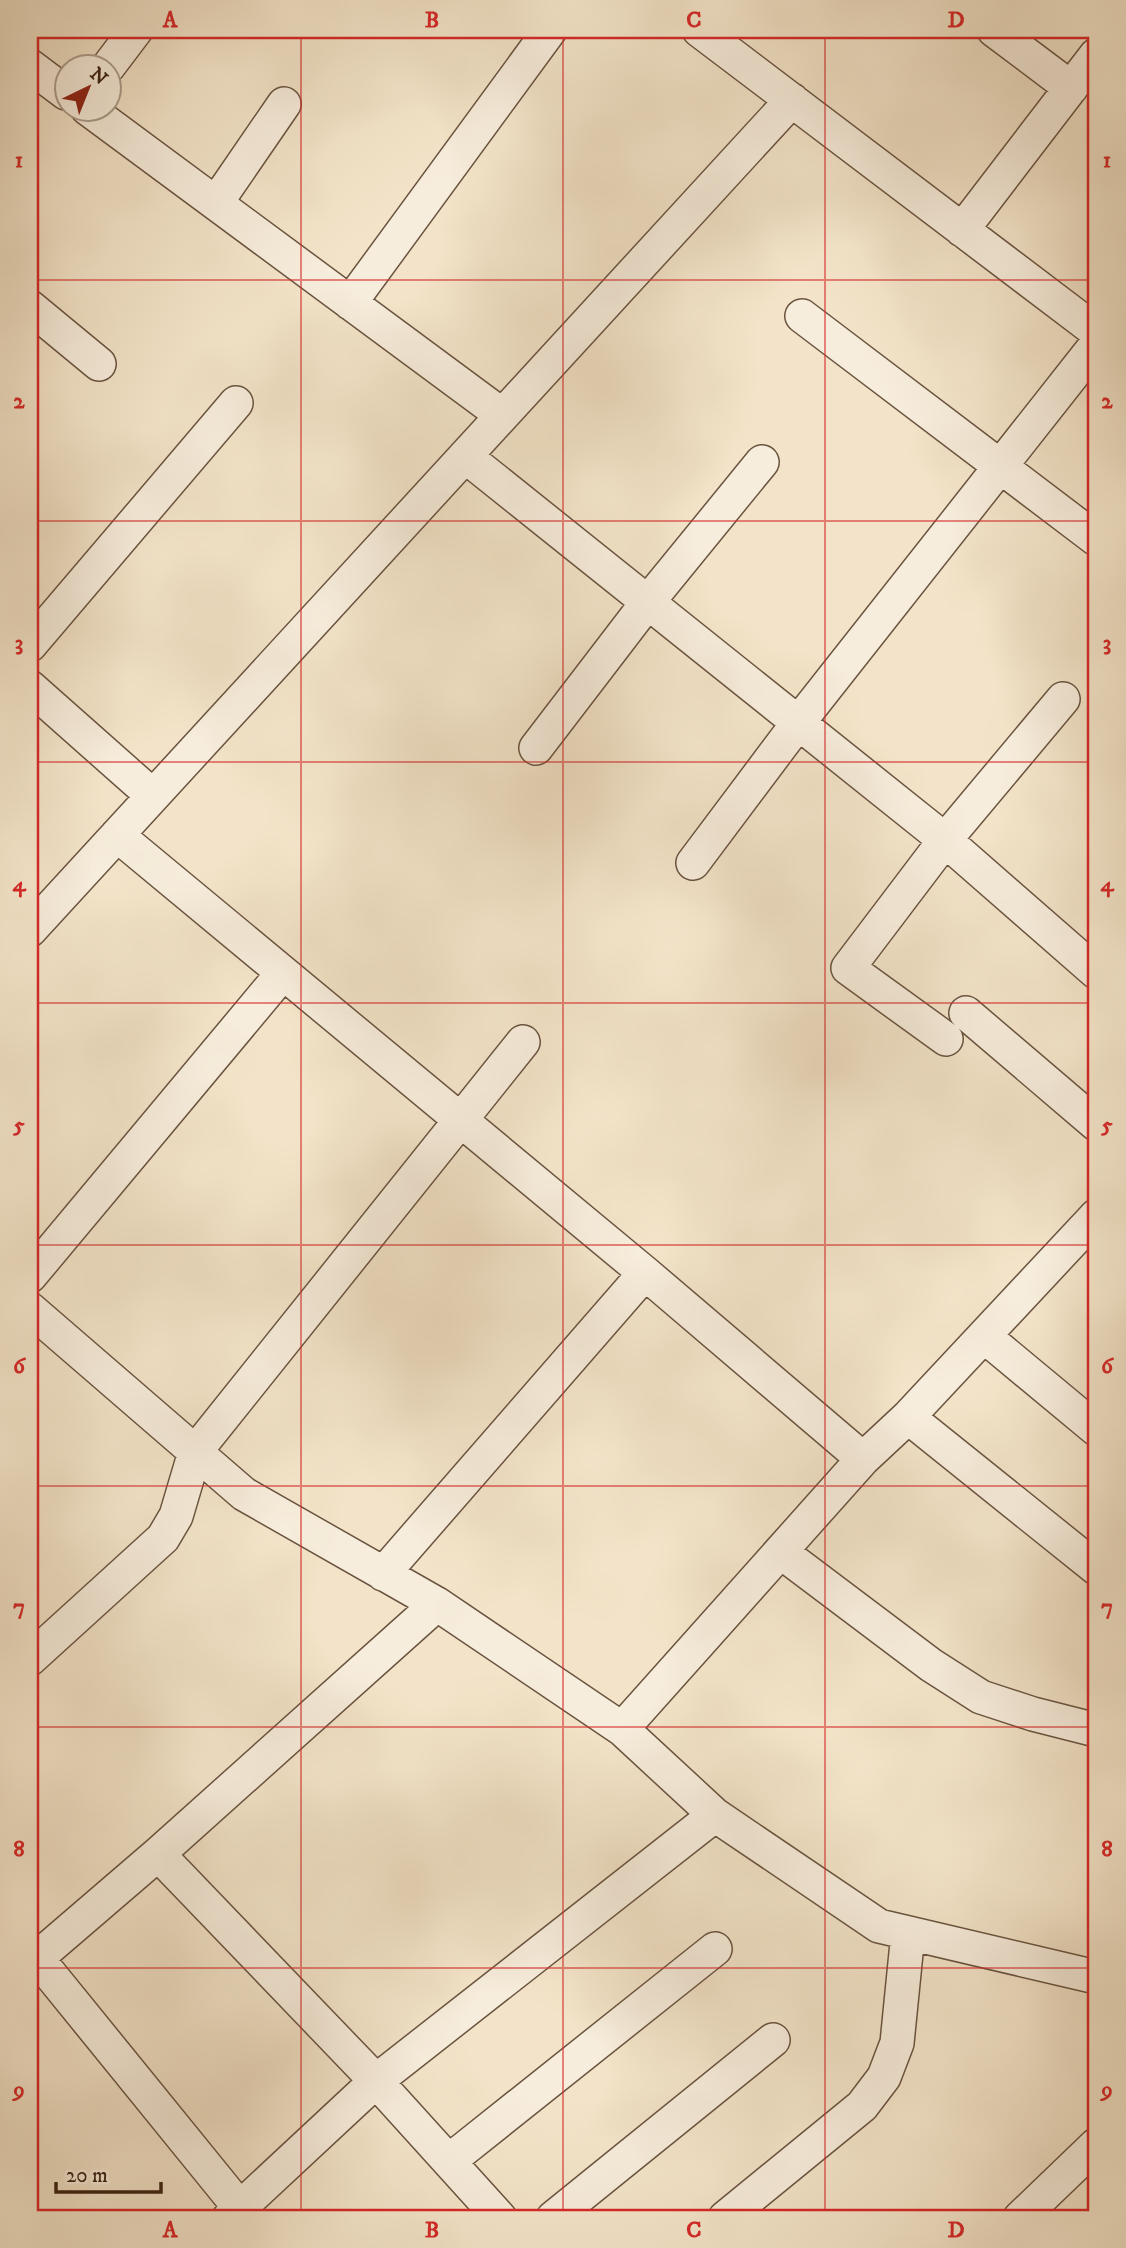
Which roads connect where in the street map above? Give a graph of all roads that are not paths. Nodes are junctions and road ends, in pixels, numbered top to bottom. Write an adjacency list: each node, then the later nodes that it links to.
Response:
1 (136, 30): 5 (street)
2 (550, 30): 15 (street)
3 (699, 30): 10 (street)
4 (994, 30): 9 (street)
5 (119, 52)
6 (1096, 55): 9 (street)
7 (30, 66): 8 (street)
8 (52, 82)
9 (1071, 88): 14 (street)
10 (792, 100): 14 (street); 22 (street)
11 (284, 104): 13 (street)
12 (107, 122): 13 (street)
13 (216, 203): 15 (street)
14 (962, 230): 18 (street)
15 (351, 303): 22 (street)
16 (30, 307): 20 (street)
17 (802, 316): 25 (street)
18 (1096, 331)
19 (1096, 345): 25 (street)
20 (99, 364)
21 (236, 403): 28 (street)
22 (502, 415): 23 (street)
23 (465, 456): 27 (street); 33 (street)
24 (762, 462): 27 (street)
25 (1000, 466): 26 (street); 31 (street)
26 (1096, 539)
27 (648, 603): 31 (street); 32 (street)
28 (30, 645)
29 (30, 687): 33 (street)
30 (1063, 699): 35 (street)
31 (798, 723): 35 (street); 36 (street)
32 (536, 748)
33 (153, 796): 34 (street)
34 (117, 835): 37 (street); 39 (street)
35 (945, 840): 38 (street); 41 (street)
36 (693, 863)
37 (30, 930)
38 (1096, 972)
39 (283, 973): 43 (street); 47 (street)
40 (966, 1013): 44 (street)
41 (946, 1039)
42 (523, 1042): 43 (street)
43 (460, 1119): 46 (street); 52 (street)
44 (1096, 1124)
45 (1096, 1216): 49 (street)
46 (645, 1273): 53 (street); 56 (street)
47 (30, 1276)
48 (36, 1326): 52 (street)
49 (984, 1336): 50 (street); 51 (street)
50 (908, 1417): 53 (street); 55 (street)
51 (1096, 1429)
52 (195, 1452): 56 (street); 58 (street)
53 (863, 1459): 54 (street)
54 (781, 1552): 59 (street); 60 (street)
55 (1096, 1568)
56 (383, 1574): 57 (street)
57 (437, 1604): 59 (street); 62 (street)
58 (30, 1659)
59 (622, 1729): 61 (street)
60 (1096, 1730)
61 (715, 1815): 63 (street); 68 (street)
62 (159, 1854): 65 (street); 68 (street)
63 (908, 1933): 66 (street); 74 (street)
64 (715, 1949): 70 (street)
65 (33, 1961): 71 (street)
66 (1096, 1977)
67 (773, 2040): 73 (street)
68 (376, 2081): 70 (street); 71 (street)
69 (1096, 2145): 75 (street)
70 (449, 2161): 72 (street)
71 (234, 2213)
72 (500, 2218)
73 (553, 2218)
74 (725, 2218)
75 (1020, 2218)

